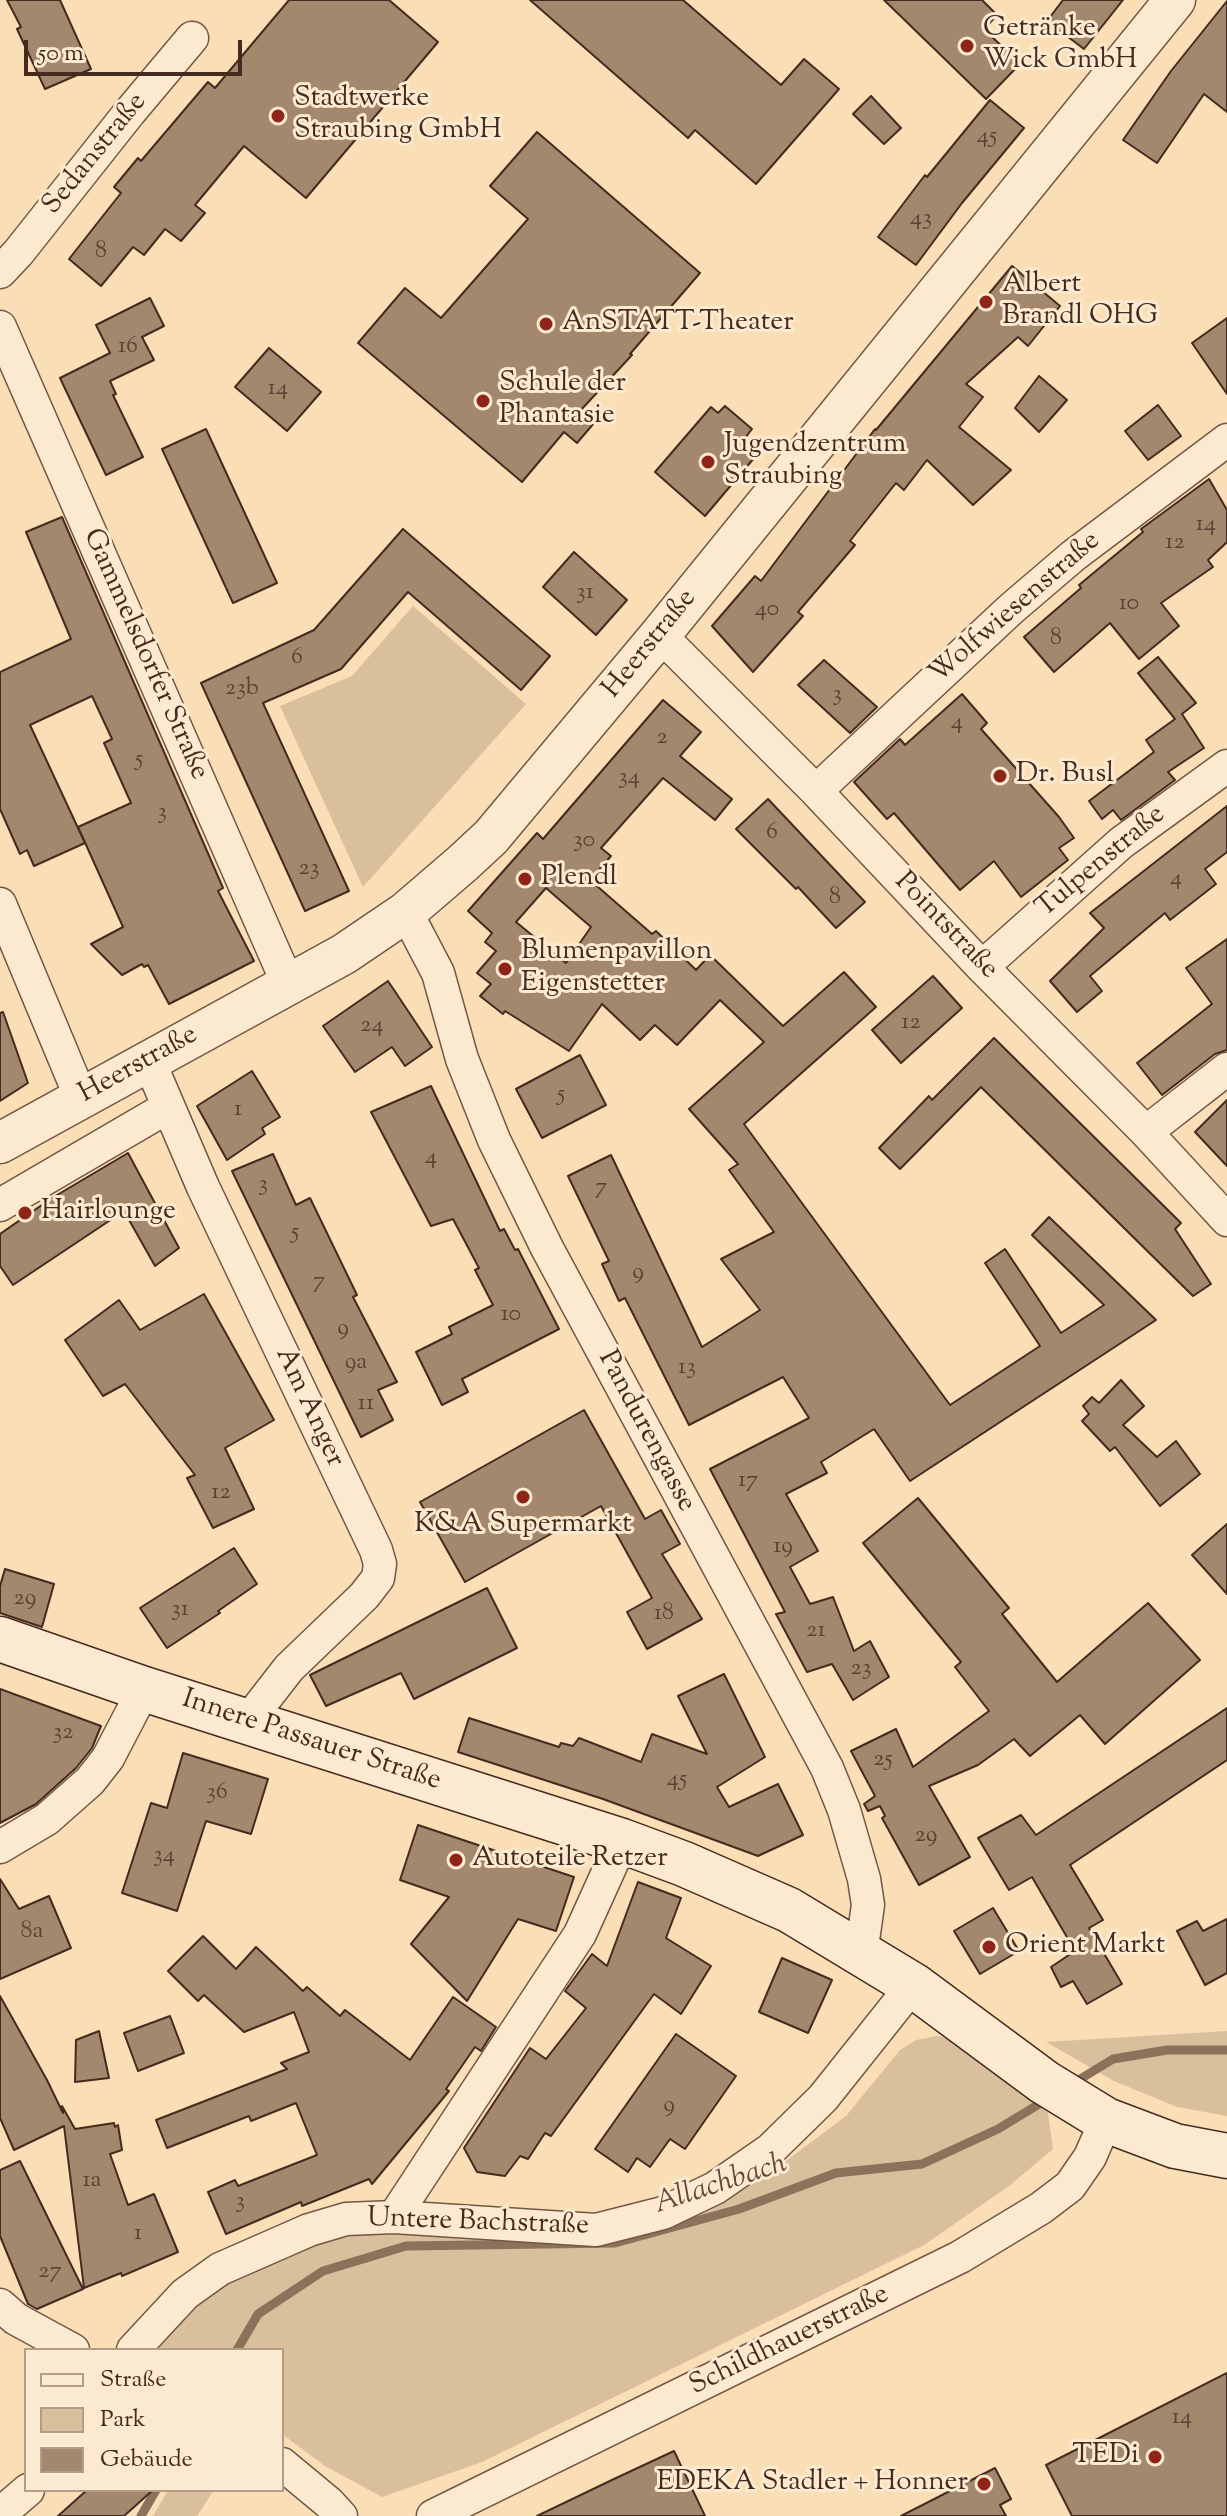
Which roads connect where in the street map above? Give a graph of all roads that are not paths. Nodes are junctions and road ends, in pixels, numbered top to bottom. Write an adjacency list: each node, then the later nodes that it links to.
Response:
1 (1175, 0): 6 (street, Heerstraße)
2 (192, 38): 3 (street, Sedanstraße)
3 (0, 272)
4 (0, 327): 12 (street, Gammelsdorfer Straße)
5 (1227, 440): 8 (street, Wolfwiesenstraße)
6 (660, 635): 8 (street, Pointstraße); 10 (street, Heerstraße)
7 (1227, 766): 11 (street, Tulpenstraße)
8 (816, 791): 11 (street, Pointstraße)
9 (0, 904): 15 (street)
10 (406, 912): 12 (street, Heerstraße); 26 (street, Pandurengasse)
11 (982, 967): 17 (street, Pointstraße)
12 (288, 984): 13 (street, Heerstraße)
13 (149, 1061): 15 (street, Heerstraße); 16 (street, Am Anger)
14 (1227, 1069): 17 (street)
15 (81, 1098): 18 (street, Heerstraße)
16 (168, 1107): 19 (street, Heerstraße); 23 (street, Am Anger)
17 (1146, 1132): 20 (street, Pointstraße)
18 (0, 1143)
19 (0, 1205)
20 (1227, 1220)
21 (0, 1639): 22 (main road, Innere Passauer Straße)
22 (144, 1689): 23 (main road, Innere Passauer Straße); 25 (street)
23 (247, 1722): 24 (main road, Innere Passauer Straße)
24 (622, 1841): 26 (main road, Innere Passauer Straße); 30 (street)
25 (0, 1847)
26 (861, 1954): 27 (main road, Innere Passauer Straße)
27 (913, 1985): 28 (main road, Innere Passauer Straße); 30 (street, Untere Bachstraße)
28 (1099, 2116): 29 (main road, Innere Passauer Straße); 38 (street, Schildhauerstraße)
29 (1227, 2156)
30 (394, 2217): 33 (street, Untere Bachstraße)
31 (0, 2305): 32 (street)
32 (69, 2348)
33 (135, 2348)
34 (284, 2466): 37 (street)
35 (26, 2492): 36 (street)
36 (0, 2514)
37 (341, 2516)
38 (433, 2516)

